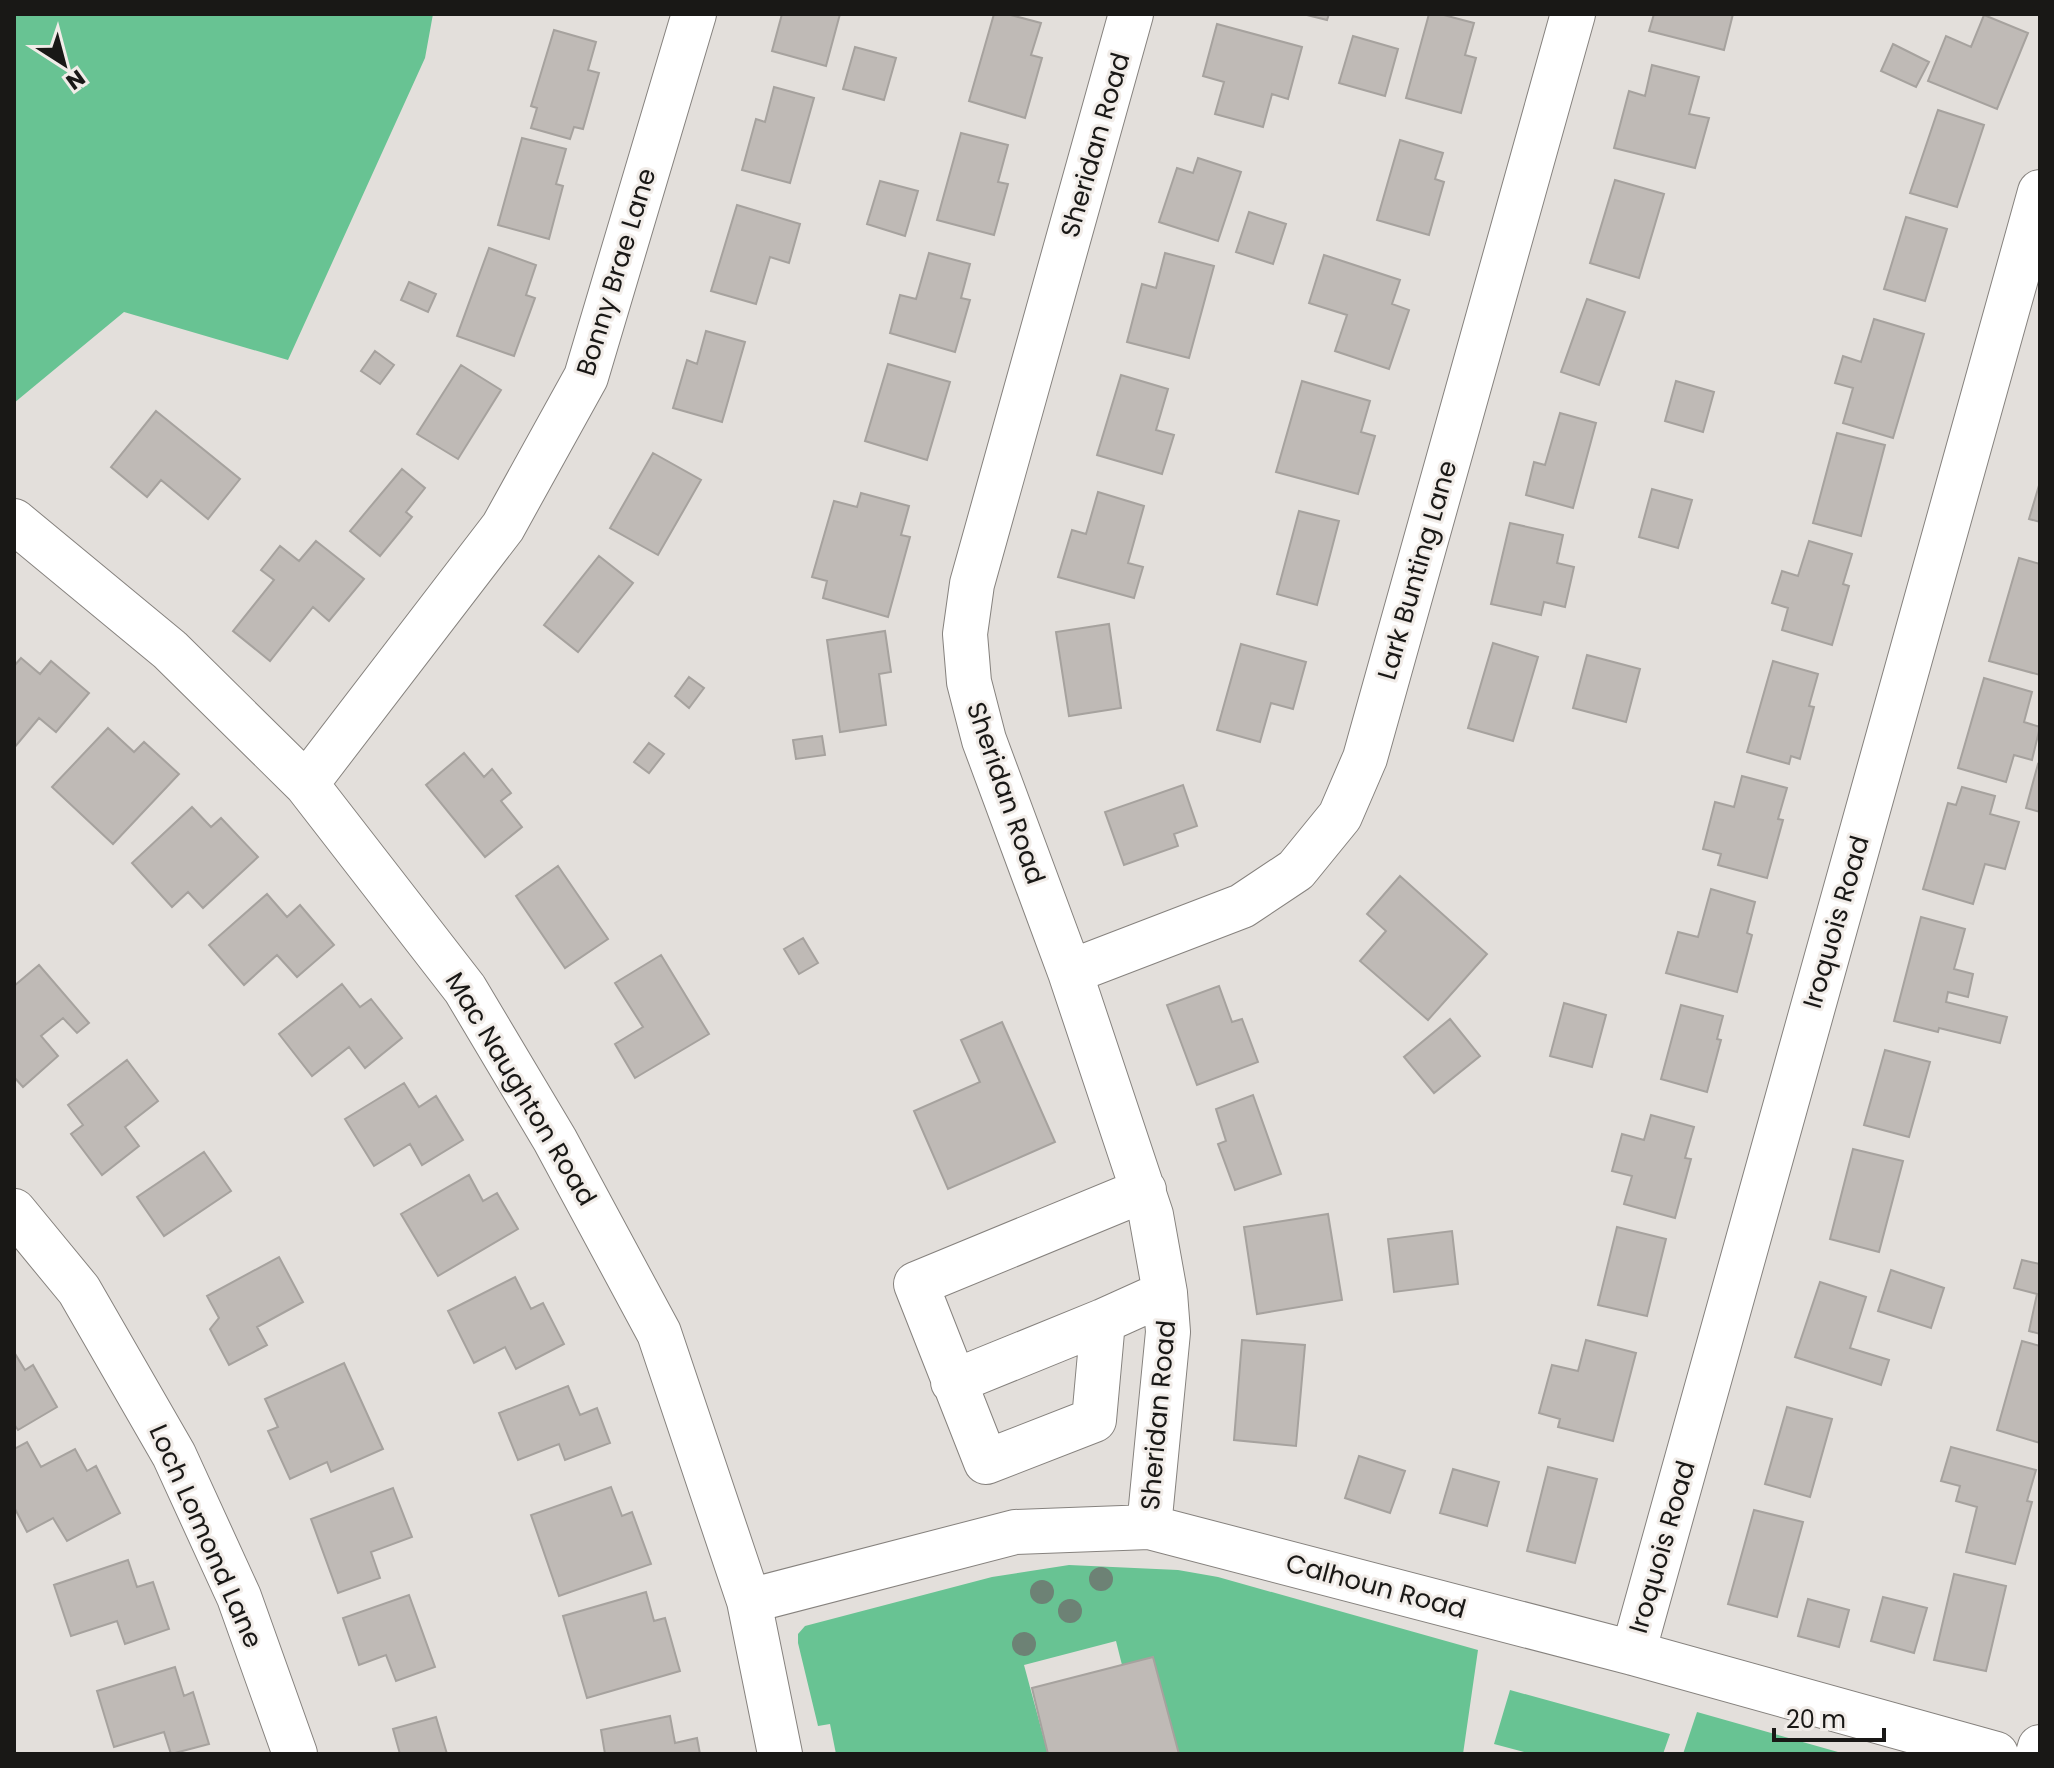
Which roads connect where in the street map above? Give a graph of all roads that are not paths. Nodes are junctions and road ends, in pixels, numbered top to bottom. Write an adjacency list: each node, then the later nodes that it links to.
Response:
1 (694, 14): 6 (street, Bonny Brae Lane)
2 (1131, 14): 7 (street, Sheridan Road)
3 (1573, 14): 7 (street, Lark Bunting Lane)
4 (2040, 192): 15 (street, Iroquois Road)
5 (14, 521): 6 (street, Mac Naughton Road)
6 (306, 784): 14 (street, Mac Naughton Road)
7 (1070, 972): 8 (street, Sheridan Road)
8 (1144, 1190): 10 (street, Sheridan Road); 12 (street)
9 (14, 1211): 17 (street, Loch Lomond Lane)
10 (1165, 1293): 11 (street); 13 (street, Sheridan Road)
11 (1103, 1321): 12 (street); 12 (street)
12 (953, 1382)
13 (1149, 1527): 14 (street, Calhoun Road); 15 (street, Calhoun Road)
14 (749, 1601): 18 (street, Mac Naughton Road)
15 (1633, 1653): 19 (street, Calhoun Road)
16 (2040, 1747): 20 (street)
17 (295, 1754)
18 (780, 1754)
19 (1996, 1754)
20 (2038, 1754)

